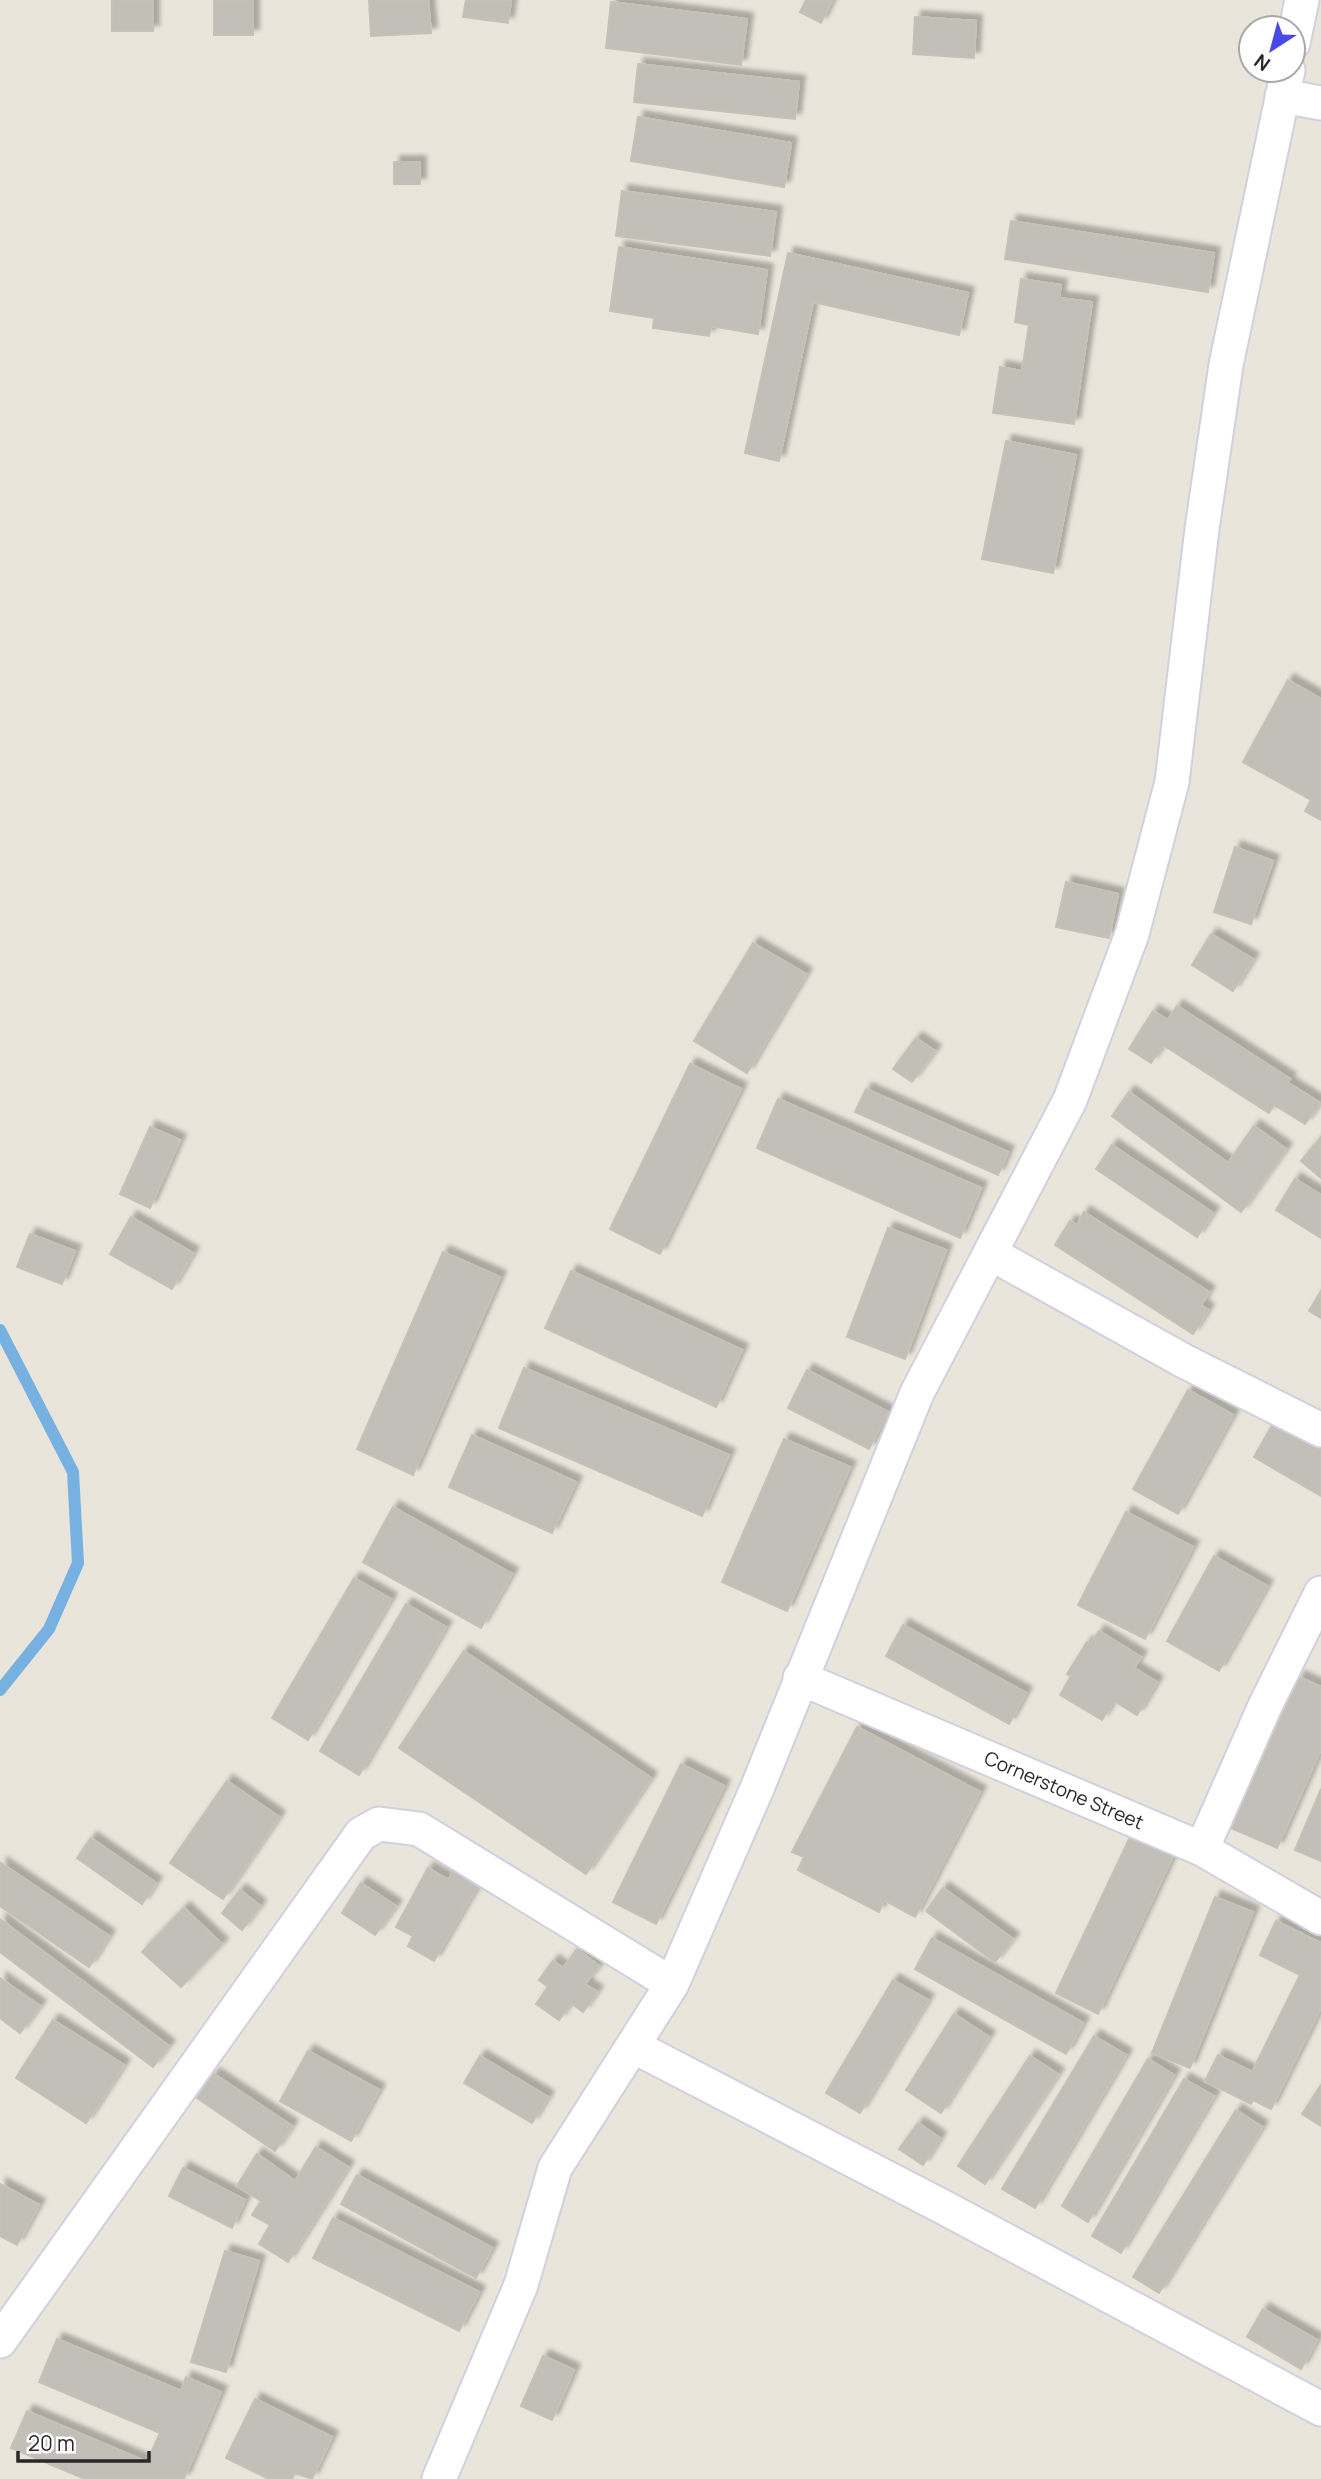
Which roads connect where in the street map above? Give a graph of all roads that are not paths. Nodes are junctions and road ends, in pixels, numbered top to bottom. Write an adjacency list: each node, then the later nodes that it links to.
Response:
1 (1285, 84): 4 (street)
2 (1287, 84): 3 (street)
3 (1321, 103)
4 (990, 1253): 5 (street); 7 (street)
5 (1321, 1430)
6 (1321, 1593): 8 (street)
7 (800, 1678): 8 (street, Cornerstone Street); 10 (street)
8 (1202, 1849): 9 (street, Cornerstone Street)
9 (1321, 1918)
10 (672, 1984): 11 (street); 12 (street)
11 (633, 2046): 13 (street); 14 (street)
12 (0, 2342)
13 (1321, 2409)
14 (439, 2479)

